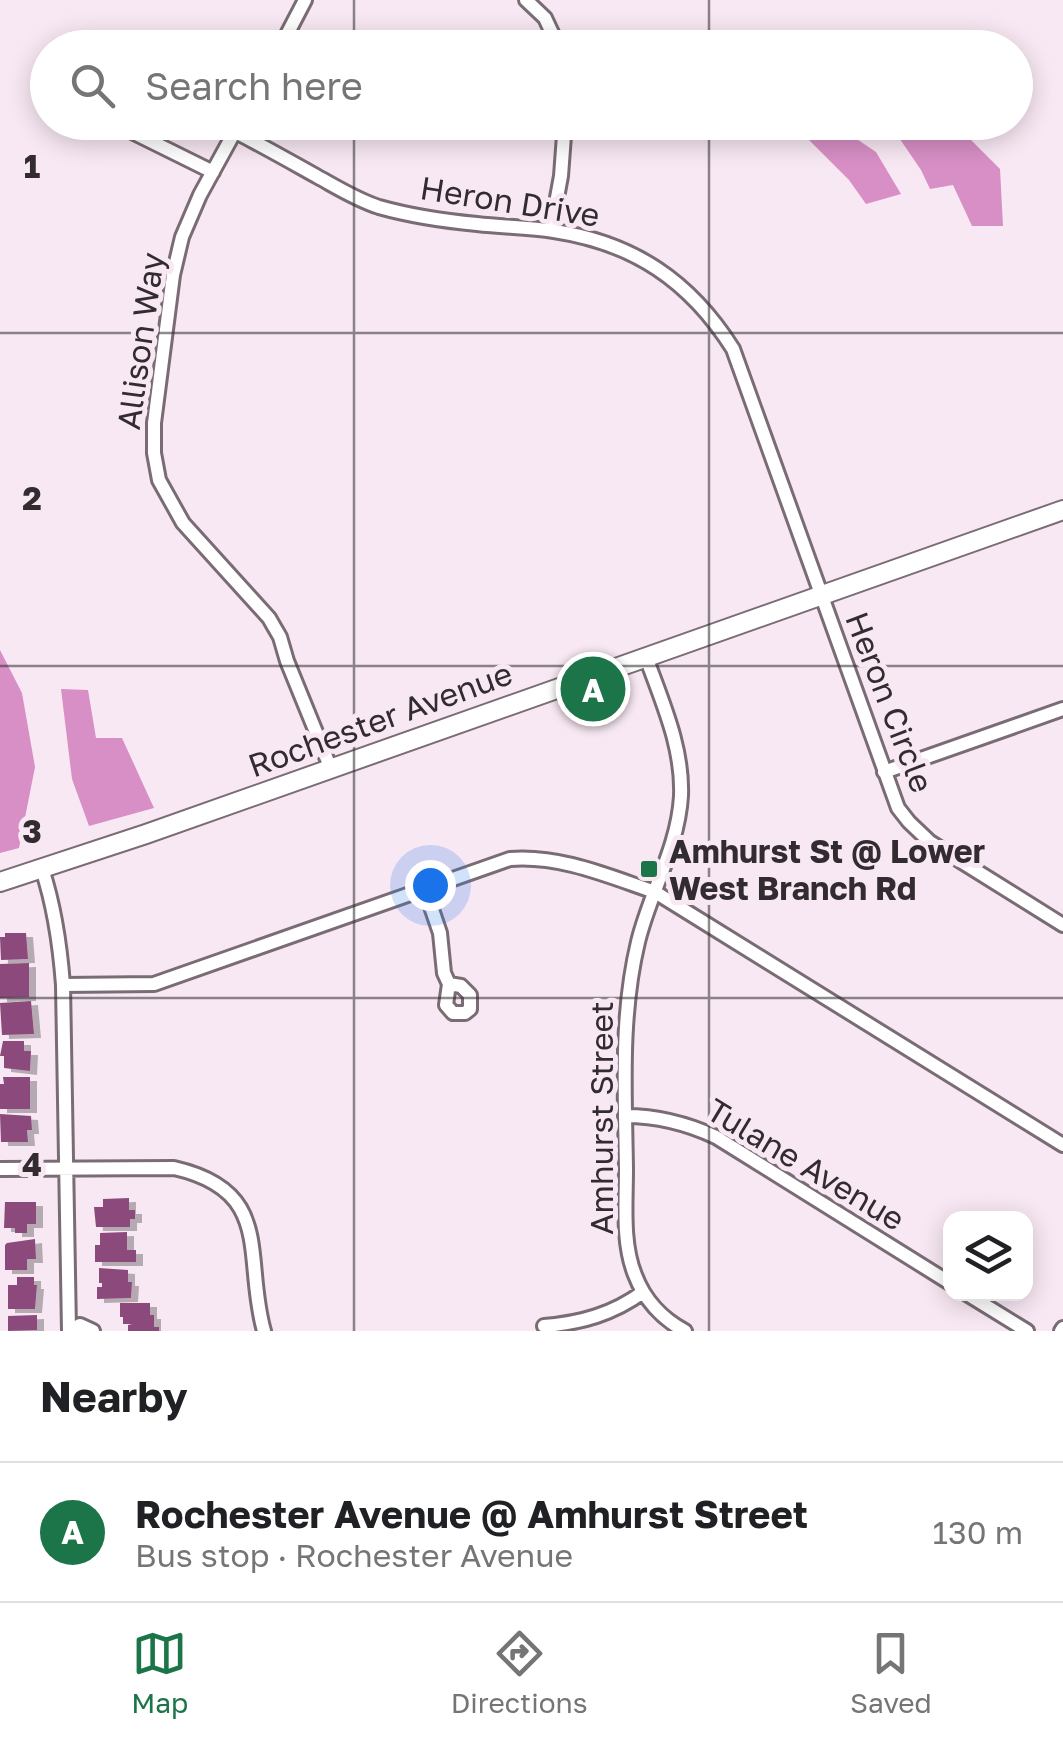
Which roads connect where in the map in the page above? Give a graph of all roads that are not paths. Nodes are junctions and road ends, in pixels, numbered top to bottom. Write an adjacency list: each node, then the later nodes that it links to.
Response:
1 (305, 0): 3 (street)
2 (526, 0): 4 (street)
3 (289, 30)
4 (551, 30)
5 (148, 140): 9 (street)
6 (230, 140): 9 (street, Allison Way)
7 (259, 140): 10 (street, Heron Drive)
8 (564, 140): 10 (street)
9 (213, 172): 15 (street, Allison Way)
10 (551, 230): 12 (street, Heron Drive)
11 (1063, 510): 12 (main road, Rochester Avenue)
12 (821, 594): 13 (main road, Rochester Avenue); 16 (street, Heron Circle)
13 (646, 657): 15 (main road, Rochester Avenue); 20 (street, Amhurst Street)
14 (1063, 710): 16 (street)
15 (331, 769): 17 (main road, Rochester Avenue)
16 (884, 772): 21 (street, Heron Circle)
17 (42, 869): 18 (main road, Rochester Avenue); 23 (street)
18 (0, 882)
19 (425, 889): 20 (street); 22 (street); 23 (street)
20 (655, 892): 24 (street, Amhurst Street); 25 (street)
21 (1063, 925)
22 (449, 984)
23 (64, 986): 26 (street)
24 (625, 1116): 28 (street, Tulane Avenue); 29 (street, Amhurst Street)
25 (1063, 1145)
26 (65, 1168): 27 (street); 32 (street); 34 (street)
27 (0, 1169)
28 (943, 1279)
29 (644, 1292): 31 (street); 35 (street, Amhurst Street)
30 (978, 1301): 36 (street)
31 (544, 1326)
32 (69, 1331): 33 (street)
33 (93, 1331)
34 (264, 1331)
35 (685, 1331)
36 (1027, 1331)

